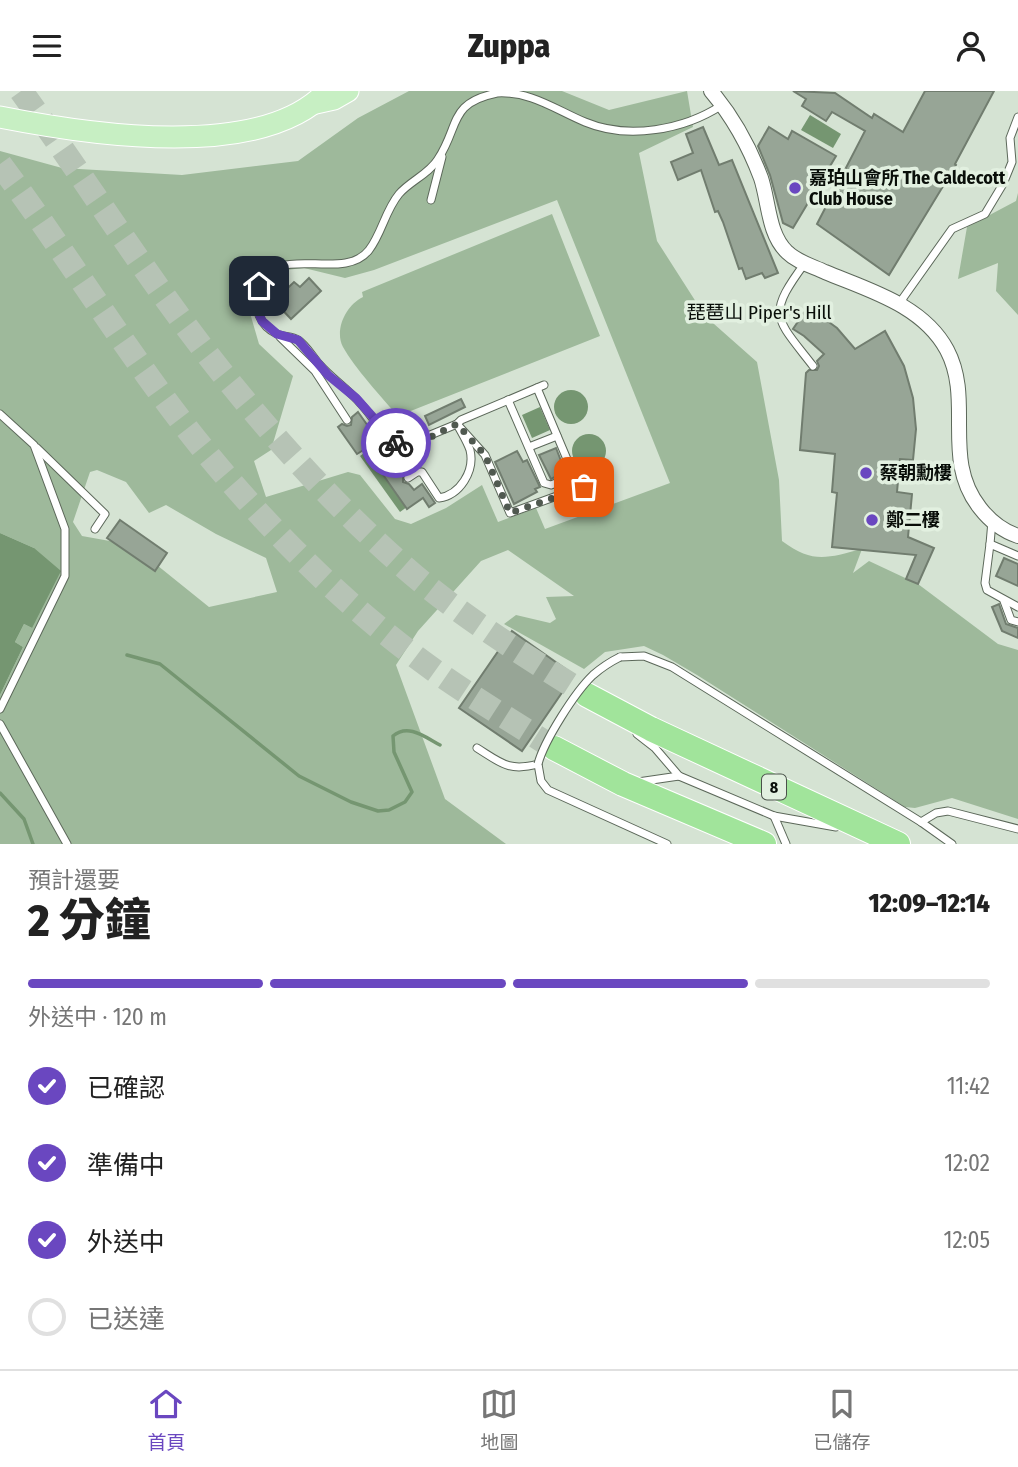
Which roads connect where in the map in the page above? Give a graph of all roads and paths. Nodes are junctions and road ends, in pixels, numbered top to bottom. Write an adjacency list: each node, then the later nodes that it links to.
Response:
1 (348, 91): 3 (main road)
2 (712, 91): 4 (street)
3 (322, 97): 5 (main road)
4 (722, 104): 7 (lane); 9 (street)
5 (0, 117)
6 (1018, 117): 10 (lane)
7 (443, 150): 8 (lane); 11 (lane)
8 (431, 200)
9 (805, 263): 10 (street); 12 (lane)
10 (902, 305): 22 (street)
11 (277, 334): 15 (lane); 16 (lane)
12 (813, 366)
13 (508, 400): 16 (lane); 17 (lane); 19 (lane)
14 (0, 414): 18 (lane)
15 (347, 420)
16 (457, 424): 20 (lane); 21 (lane)
17 (557, 436): 19 (lane); 19 (lane)
18 (34, 445): 23 (lane); 31 (lane)
19 (529, 447)
20 (408, 478)
21 (601, 480)
22 (992, 521): 24 (street); 25 (lane)
23 (95, 529)
24 (1018, 536)
25 (990, 544): 26 (lane); 27 (lane)
26 (1018, 556)
27 (1003, 601): 28 (lane); 29 (lane)
28 (1018, 607)
29 (1018, 622)
30 (587, 695): 35 (lane); 40 (highway, 8)
31 (0, 709)
32 (0, 724): 41 (lane)
33 (477, 748): 34 (lane)
34 (546, 756): 36 (highway); 38 (lane, bridge); 42 (lane)
35 (679, 776): 36 (lane); 37 (lane)
36 (623, 784): 43 (highway)
37 (774, 816): 40 (lane); 44 (lane)
38 (921, 822): 39 (lane); 46 (lane)
39 (1018, 829)
40 (880, 839): 45 (highway, 8)
41 (67, 844)
42 (667, 844)
43 (764, 844)
44 (786, 844)
45 (898, 844)
46 (952, 844)

